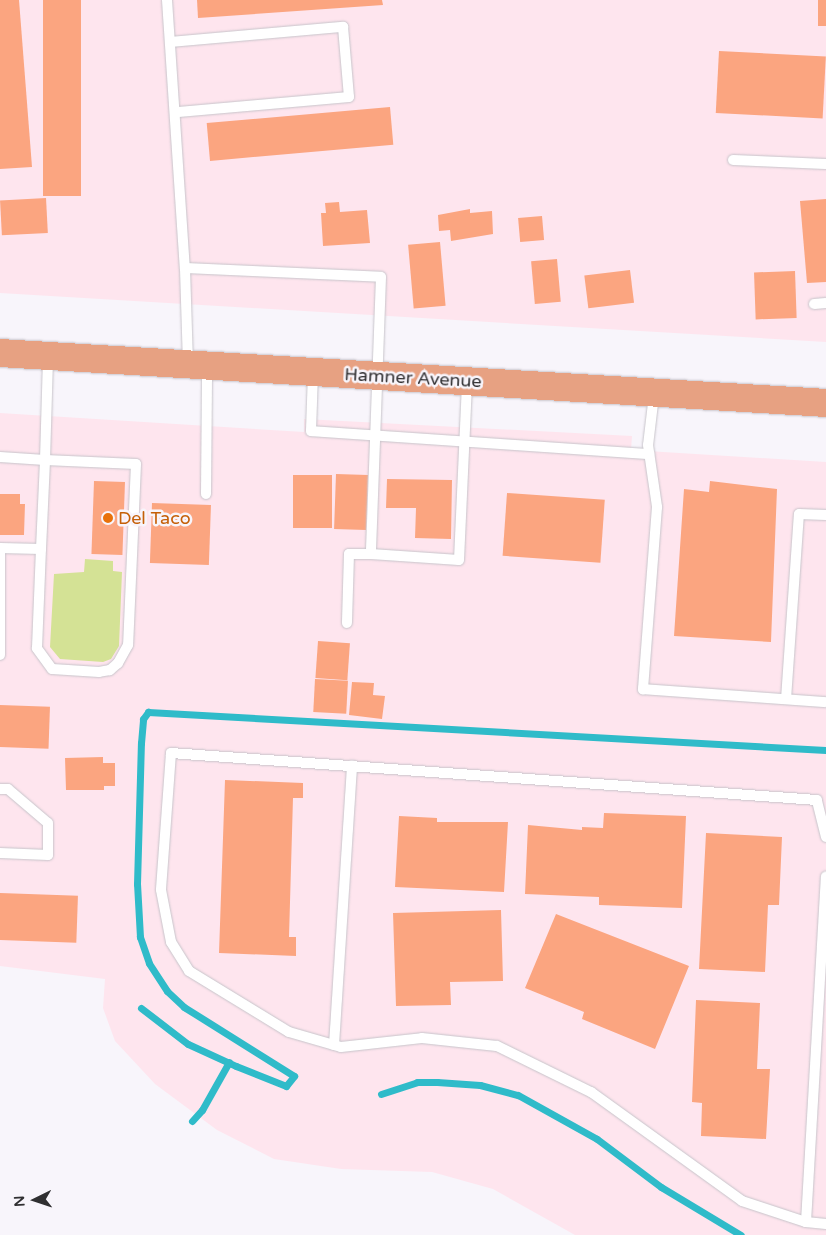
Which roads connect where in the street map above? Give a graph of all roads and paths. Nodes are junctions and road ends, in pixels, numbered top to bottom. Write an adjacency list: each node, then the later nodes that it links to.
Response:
1 (167, 0): 2 (lane)
2 (170, 42): 3 (lane); 3 (lane)
3 (176, 112): 6 (lane)
4 (733, 160): 5 (lane)
5 (826, 164)
6 (185, 268): 11 (lane); 13 (lane)
7 (814, 304): 8 (lane)
8 (826, 304)
9 (0, 352): 10 (main road, Hamner Avenue)
10 (48, 356): 11 (main road, Hamner Avenue); 21 (lane)
11 (198, 365): 12 (main road, Hamner Avenue); 22 (lane)
12 (313, 372): 13 (main road, Hamner Avenue); 17 (lane)
13 (380, 376): 14 (main road, Hamner Avenue); 17 (lane)
14 (467, 382): 15 (main road, Hamner Avenue); 18 (lane)
15 (654, 393): 16 (main road, Hamner Avenue); 19 (lane)
16 (826, 403)
17 (377, 437): 18 (lane); 26 (lane)
18 (464, 442): 19 (lane); 26 (lane)
19 (649, 454): 29 (lane)
20 (0, 457): 21 (lane)
21 (45, 460): 25 (lane); 25 (lane)
22 (206, 494)
23 (826, 515): 29 (lane)
24 (0, 548): 25 (lane); 28 (lane)
25 (41, 549)
26 (371, 554): 27 (lane)
27 (347, 623)
28 (0, 655)
29 (786, 699): 30 (lane)
30 (826, 702)
31 (352, 766): 33 (lane); 37 (lane); 37 (lane)
32 (0, 790): 34 (lane)
33 (826, 837)
34 (0, 853)
35 (826, 877): 36 (lane)
36 (823, 989): 38 (lane)
37 (334, 1045): 38 (lane)
38 (806, 1222): 39 (lane)
39 (826, 1224)

